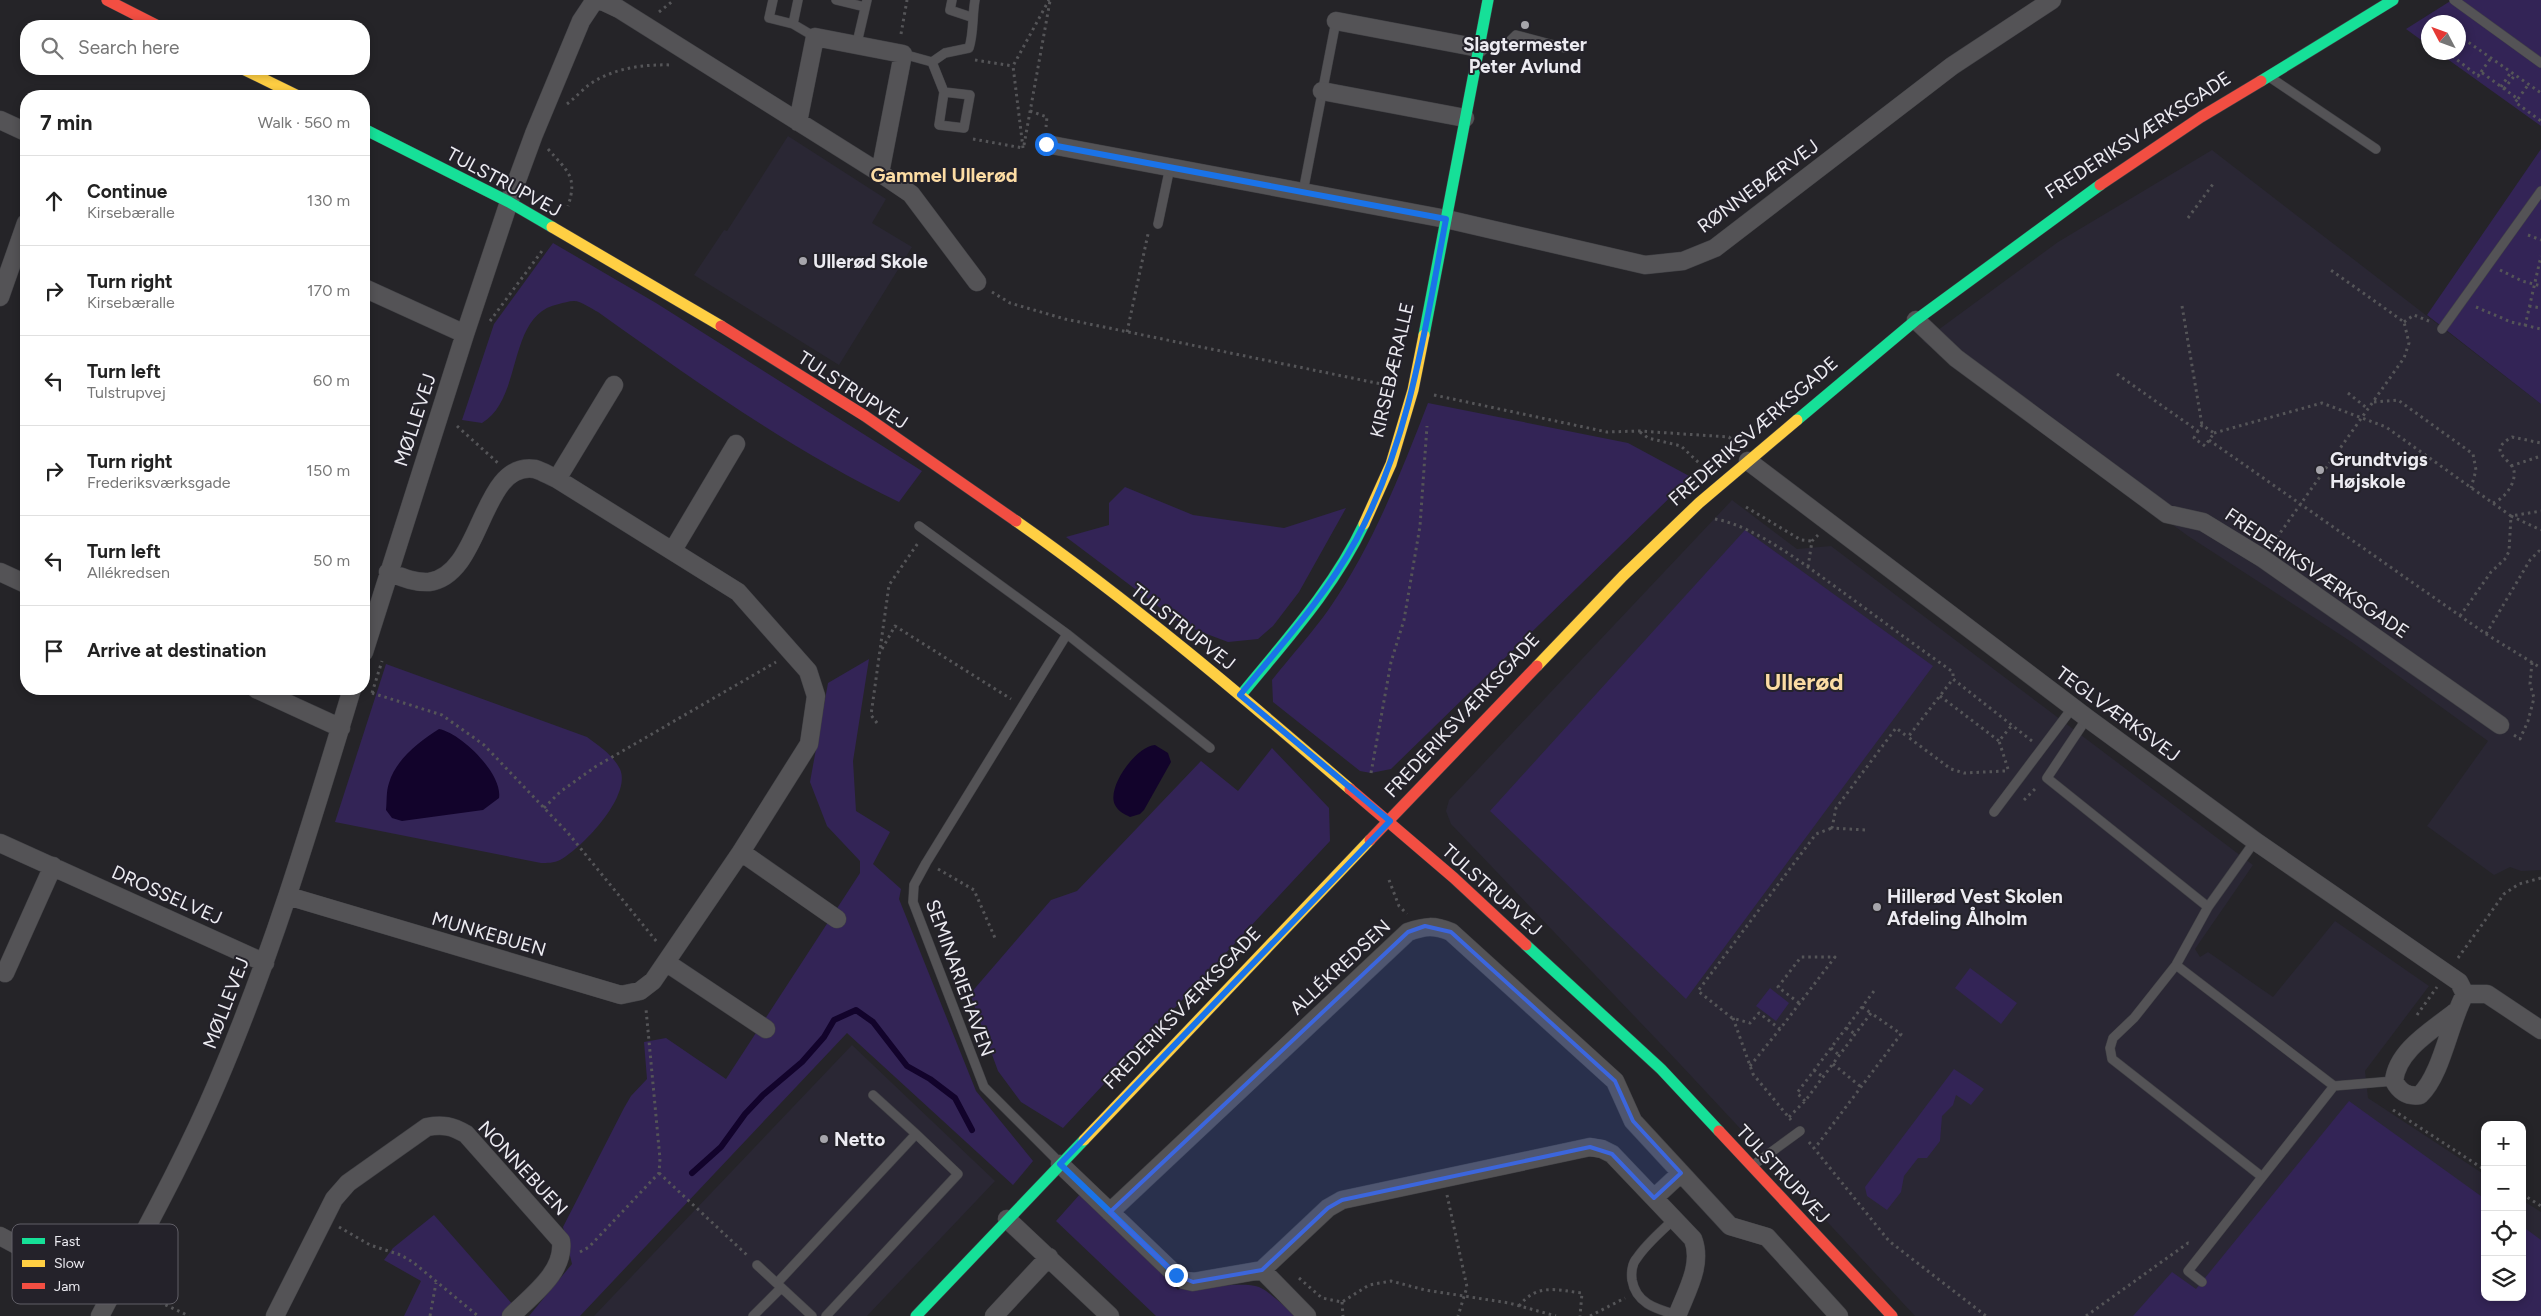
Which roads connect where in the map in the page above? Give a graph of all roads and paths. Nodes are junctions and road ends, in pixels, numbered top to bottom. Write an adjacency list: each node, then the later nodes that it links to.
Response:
1 (107, 0): 17 (street)
2 (595, 0): 44 (street, MØLLEVEJ)
3 (600, 0): 28 (street)
4 (773, 0): 19 (lane)
5 (798, 0): 19 (lane)
6 (836, 0): 15 (lane)
7 (907, 0): 26 (path)
8 (952, 0): 16 (lane)
9 (975, 0): 16 (lane)
10 (1050, 0): 32 (path); 54 (path)
11 (1488, 0): 24 (street, KIRSEBÆRALLE)
12 (2052, 0): 64 (street, RØNNEBÆRVEJ)
13 (2394, 0): 36 (street, FREDERIKSVÆRKSGADE)
14 (2454, 0): 31 (lane)
15 (866, 4): 22 (lane)
16 (971, 17): 23 (lane)
17 (146, 20)
18 (1336, 21): 24 (street); 40 (lane)
19 (793, 24): 20 (lane)
20 (815, 37): 22 (street); 48 (street)
21 (2466, 41): 27 (path)
22 (856, 47): 26 (street)
23 (969, 48): 30 (lane); 32 (path)
24 (1479, 48): 25 (lane); 45 (street, KIRSEBÆRALLE)
25 (1565, 48)
26 (903, 54): 30 (lane); 57 (street)
27 (2491, 58): 33 (path); 34 (path)
28 (700, 59): 44 (path); 48 (street)
29 (2457, 60): 33 (path)
30 (932, 62): 41 (lane)
31 (2541, 64)
32 (1013, 66): 54 (path)
33 (2481, 72): 38 (path)
34 (2513, 74): 37 (path); 38 (path)
35 (255, 75): 39 (street)
36 (2268, 76): 55 (lane); 83 (street, FREDERIKSVÆRKSGADE)
37 (2528, 84): 42 (path); 43 (path)
38 (2503, 88): 43 (path)
39 (286, 90)
40 (1322, 91): 45 (street); 60 (lane)
41 (944, 92): 49 (lane); 49 (lane)
42 (2541, 93)
43 (2518, 99): 47 (path)
44 (544, 109): 52 (street, MØLLEVEJ)
45 (1465, 118): 64 (street, KIRSEBÆRALLE)
46 (0, 120): 50 (street)
47 (2541, 121)
48 (798, 122): 57 (street)
49 (964, 128): 54 (path)
50 (20, 129)
51 (370, 132): 61 (street, TULSTRUPVEJ)
52 (534, 134): 61 (street, MØLLEVEJ); 62 (path)
53 (1046, 144): 56 (street)
54 (1024, 148)
55 (2376, 149)
56 (1170, 167): 60 (street); 65 (lane)
57 (880, 173): 73 (street)
58 (2213, 184): 63 (path)
59 (2541, 191): 70 (lane)
60 (1303, 192): 64 (street)
61 (509, 202): 89 (street, MØLLEVEJ); 143 (street, TULSTRUPVEJ)
62 (568, 206)
63 (2188, 218)
64 (1446, 219): 92 (street, KIRSEBÆRALLE)
65 (1158, 224): 88 (path)
66 (20, 240): 77 (street)
67 (542, 251): 78 (path)
68 (2541, 256): 69 (path)
69 (2540, 261): 72 (path)
70 (2490, 263): 74 (path); 79 (lane)
71 (2328, 268): 84 (path)
72 (2539, 272): 74 (path)
73 (977, 282): 88 (path)
74 (2534, 285): 75 (path); 81 (path)
75 (2541, 286)
76 (370, 291): 89 (street)
77 (0, 297)
78 (508, 298)
79 (2464, 298): 85 (path); 86 (lane)
80 (2182, 306): 98 (path)
81 (2530, 306): 82 (path); 85 (path)
82 (2541, 308)
83 (1916, 320): 107 (street, FREDERIKSVÆRKSGADE); 126 (street, FREDERIKSVÆRKSGADE)
84 (2404, 322): 86 (path); 94 (path)
85 (2525, 326): 87 (path)
86 (2442, 329)
87 (2541, 329)
88 (1128, 332): 92 (path)
89 (465, 334): 129 (street, MØLLEVEJ)
90 (2117, 374): 101 (path)
91 (614, 385): 111 (street)
92 (1413, 390): 100 (path); 143 (street, KIRSEBÆRALLE)
93 (2348, 393): 95 (path)
94 (2373, 402): 95 (path); 112 (path)
95 (2368, 408): 96 (path)
96 (2362, 417): 102 (path); 112 (path); 114 (path)
97 (1427, 421): 157 (path)
98 (2202, 425): 101 (path); 102 (path)
99 (457, 426): 110 (path)
100 (1639, 431): 107 (path); 108 (path)
101 (2198, 431): 103 (path)
102 (2214, 433): 103 (path)
103 (2209, 440): 114 (path)
104 (2541, 443): 109 (path)
105 (736, 444): 124 (street)
106 (2541, 456): 109 (path)
107 (1748, 461): 119 (street, TEGLVÆRKSVEJ); 163 (street, FREDERIKSVÆRKSGADE)
108 (1699, 463)
109 (2511, 466): 113 (path)
110 (512, 475): 111 (street); 129 (street)
111 (557, 479): 124 (street)
112 (2471, 488): 113 (path)
113 (2493, 503): 117 (path)
114 (2300, 504): 126 (path); 131 (path)
115 (1746, 507): 122 (path)
116 (2541, 511): 117 (path)
117 (2511, 516): 121 (path); 131 (path)
118 (1706, 517): 127 (path)
119 (1828, 522): 122 (path); 146 (street, TEGLVÆRKSVEJ)
120 (923, 529): 133 (lane); 135 (path)
121 (2541, 530)
122 (1812, 541): 127 (path)
123 (2541, 546): 125 (path)
124 (673, 550): 136 (street)
125 (2540, 552): 134 (path)
126 (2262, 558): 150 (street, FREDERIKSVÆRKSGADE)
127 (1808, 567): 139 (path)
128 (0, 572): 130 (street)
129 (388, 572): 132 (street, MØLLEVEJ)
130 (20, 581)
131 (2460, 616): 134 (path)
132 (370, 632)
133 (1068, 634): 145 (lane, SEMINARIEHAVEN); 155 (lane)
134 (2486, 634): 137 (path)
135 (880, 651): 145 (path); 148 (path)
136 (792, 653): 161 (path); 168 (street)
137 (2532, 662): 138 (path); 150 (path)
138 (2541, 668)
139 (1953, 680): 144 (path); 149 (path)
140 (372, 693): 161 (path)
141 (269, 695): 151 (street)
142 (350, 695): 151 (street, MØLLEVEJ)
143 (1240, 695): 163 (street, TULSTRUPVEJ)
144 (1940, 696): 152 (path); 154 (path)
145 (1022, 706): 169 (lane, SEMINARIEHAVEN)
146 (2072, 707): 147 (street, TEGLVÆRKSVEJ); 159 (lane)
147 (2087, 718): 158 (lane); 166 (street, TEGLVÆRKSVEJ)
148 (877, 723)
149 (2012, 725): 153 (path); 154 (path)
150 (2500, 725)
151 (341, 728): 173 (street, MØLLEVEJ)
152 (1908, 737): 156 (path); 164 (path)
153 (2027, 737)
154 (1999, 741): 156 (path)
155 (1210, 748)
156 (2008, 772): 159 (path)
157 (1371, 773)
158 (2047, 778): 160 (path); 174 (lane)
159 (2019, 779): 162 (lane)
160 (2018, 805)
161 (544, 808): 178 (path)
162 (1994, 812)
163 (1390, 821): 211 (street, FREDERIKSVÆRKSGADE); 212 (street, TULSTRUPVEJ)
164 (1832, 828): 165 (path); 190 (path)
165 (1865, 830)
166 (2255, 841): 174 (lane); 182 (street, TEGLVÆRKSVEJ)
167 (0, 843): 170 (street, DROSSELVEJ)
168 (741, 852): 175 (street); 178 (street)
169 (926, 863): 177 (path); 211 (lane, SEMINARIEHAVEN)
170 (53, 866): 179 (street, DROSSELVEJ); 181 (street)
171 (2541, 878): 182 (path)
172 (1388, 880): 176 (path)
173 (288, 896): 179 (street, MØLLEVEJ); 183 (street, MUNKEBUEN)
174 (2208, 907): 180 (lane)
175 (837, 919)
176 (1416, 929): 214 (street, ALLÉKREDSEN); 220 (street, ALLÉKREDSEN)
177 (995, 938)
178 (668, 960): 183 (street); 192 (street)
179 (264, 963): 224 (street, MØLLEVEJ)
180 (2176, 965): 203 (lane); 215 (lane)
181 (5, 973)
182 (2446, 974): 185 (street, TEGLVÆRKSVEJ)
183 (640, 991): 213 (path)
184 (1874, 991): 187 (path)
185 (2465, 994): 188 (street); 194 (street)
186 (1799, 1003): 186 (path); 193 (path)
187 (1862, 1006): 189 (path); 191 (path)
188 (2455, 1012): 202 (street); 202 (street)
189 (1870, 1013): 195 (path); 204 (path)
190 (1732, 1018): 193 (path); 199 (path)
191 (1846, 1028): 195 (path); 196 (path)
192 (766, 1029)
193 (1780, 1029): 199 (path)
194 (2541, 1030)
195 (1854, 1034): 197 (path)
196 (1831, 1048): 197 (path); 200 (path)
197 (1839, 1055): 198 (path)
198 (1833, 1064): 201 (path); 204 (path)
199 (1750, 1066): 207 (path)
200 (1814, 1070): 201 (path); 206 (path)
201 (1823, 1077): 206 (path)
202 (2394, 1081): 203 (lane)
203 (2334, 1086): 215 (lane)
204 (1861, 1087): 210 (path)
205 (874, 1095): 209 (lane)
206 (1804, 1101): 207 (path)
207 (1788, 1117): 208 (path)
208 (1800, 1131): 210 (path); 212 (lane)
209 (916, 1134): 234 (lane); 250 (lane)
210 (1815, 1148): 262 (path)
211 (1060, 1164): 220 (street); 223 (street, FREDERIKSVÆRKSGADE)
212 (1752, 1167): 261 (street, TULSTRUPVEJ)
213 (659, 1173): 228 (path); 230 (path)
214 (1681, 1173): 218 (street); 260 (street, ALLÉKREDSEN)
215 (2262, 1176): 227 (lane)
216 (1444, 1180): 218 (street); 231 (street); 236 (path)
217 (2526, 1197): 219 (path)
218 (1654, 1198): 222 (street)
219 (2541, 1206)
220 (1110, 1212): 231 (street)
221 (324, 1218): 228 (street, NONNEBUEN); 233 (path); 244 (street, NONNEBUEN)
222 (1674, 1218): 235 (lane); 241 (street)
223 (1008, 1219): 229 (street); 251 (street, FREDERIKSVÆRKSGADE)
224 (149, 1224)
225 (0, 1236): 226 (street)
226 (12, 1242)
227 (2206, 1248): 232 (lane); 263 (path)
228 (563, 1253): 247 (street)
229 (1049, 1257): 252 (street); 253 (street)
230 (757, 1265): 234 (lane)
231 (1262, 1270): 237 (path); 254 (street)
232 (2202, 1282)
233 (436, 1283): 245 (path); 246 (path)
234 (779, 1286): 248 (lane); 249 (lane)
235 (1636, 1291): 241 (lane); 259 (path)
236 (1464, 1296): 237 (path); 240 (path); 256 (path)
237 (1342, 1302): 255 (path)
238 (107, 1304): 242 (street, MØLLEVEJ)
239 (164, 1304): 243 (path)
240 (1519, 1306): 257 (path); 258 (path)
241 (1677, 1315)
242 (100, 1316)
243 (189, 1316)
244 (275, 1316)
245 (430, 1316)
246 (478, 1316)
247 (511, 1316)
248 (753, 1316)
249 (812, 1316)
250 (826, 1316)
251 (916, 1316)
252 (994, 1316)
253 (1110, 1316)
254 (1307, 1316)
255 (1343, 1316)
256 (1458, 1316)
257 (1556, 1316)
258 (1580, 1316)
259 (1590, 1316)
260 (1839, 1316)
261 (1892, 1316)
262 (1986, 1316)
263 (2086, 1316)

